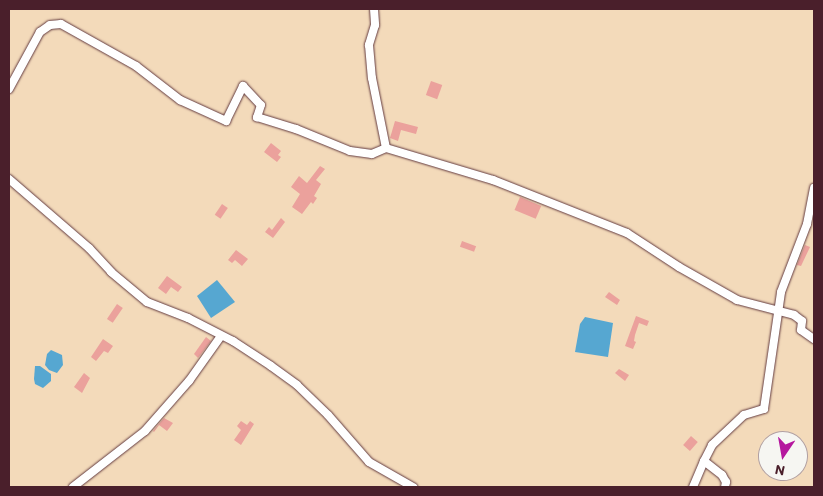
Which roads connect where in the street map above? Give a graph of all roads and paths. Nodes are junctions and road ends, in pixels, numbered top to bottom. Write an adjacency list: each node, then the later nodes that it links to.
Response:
1 (374, 9): 3 (street)
2 (9, 89): 3 (street)
3 (386, 148): 6 (street)
4 (9, 179): 7 (street)
5 (814, 188): 6 (street)
6 (778, 310): 8 (street); 9 (street)
7 (221, 336): 10 (street); 11 (street)
8 (814, 339)
9 (704, 460): 12 (street); 13 (street)
10 (73, 487)
11 (413, 487)
12 (693, 487)
13 (725, 487)

